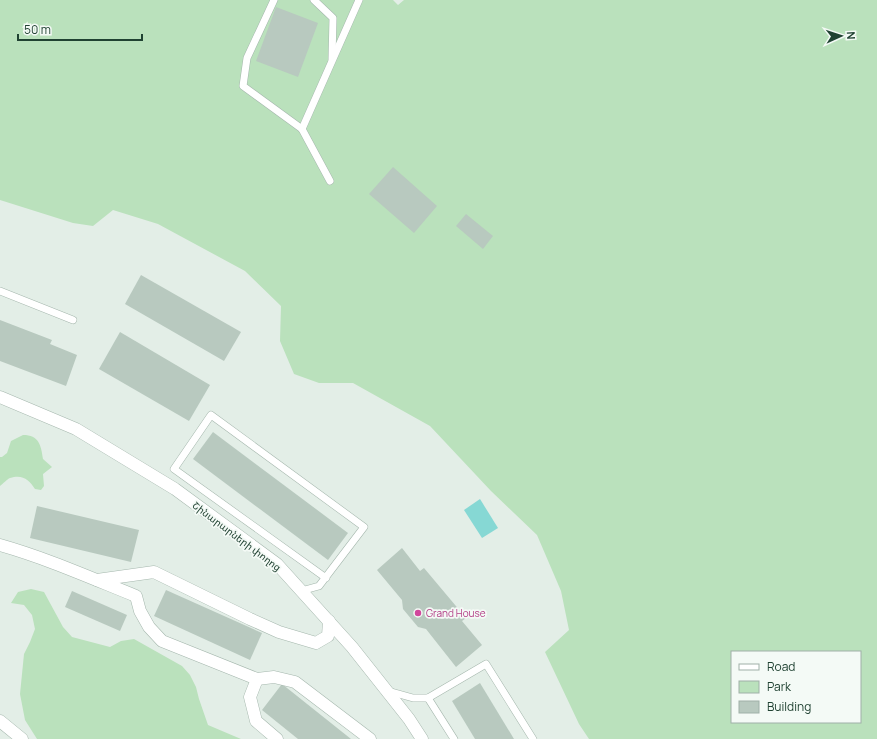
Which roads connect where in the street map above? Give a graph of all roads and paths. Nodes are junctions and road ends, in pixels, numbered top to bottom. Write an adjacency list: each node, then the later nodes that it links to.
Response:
1 (274, 0): 5 (lane)
2 (314, 0): 4 (lane)
3 (359, 0): 4 (lane)
4 (332, 64): 5 (lane)
5 (302, 129): 6 (lane)
6 (330, 181)
7 (0, 291): 8 (lane)
8 (73, 320)
9 (0, 397): 13 (street, Շինարարների փողոց)
10 (0, 546): 12 (street)
11 (326, 578): 11 (lane); 13 (lane)
12 (96, 580): 14 (street); 15 (street)
13 (300, 590): 14 (street, Շինարարների փողոց)
14 (329, 622): 16 (street, Շինարարների փողոց)
15 (257, 678): 20 (street); 21 (street)
16 (387, 691): 17 (lane); 22 (street, Շինարարների փողոց)
17 (428, 698): 23 (lane); 24 (lane)
18 (0, 721): 19 (street)
19 (22, 739)
20 (277, 739)
21 (370, 739)
22 (422, 739)
23 (454, 739)
24 (533, 739)

